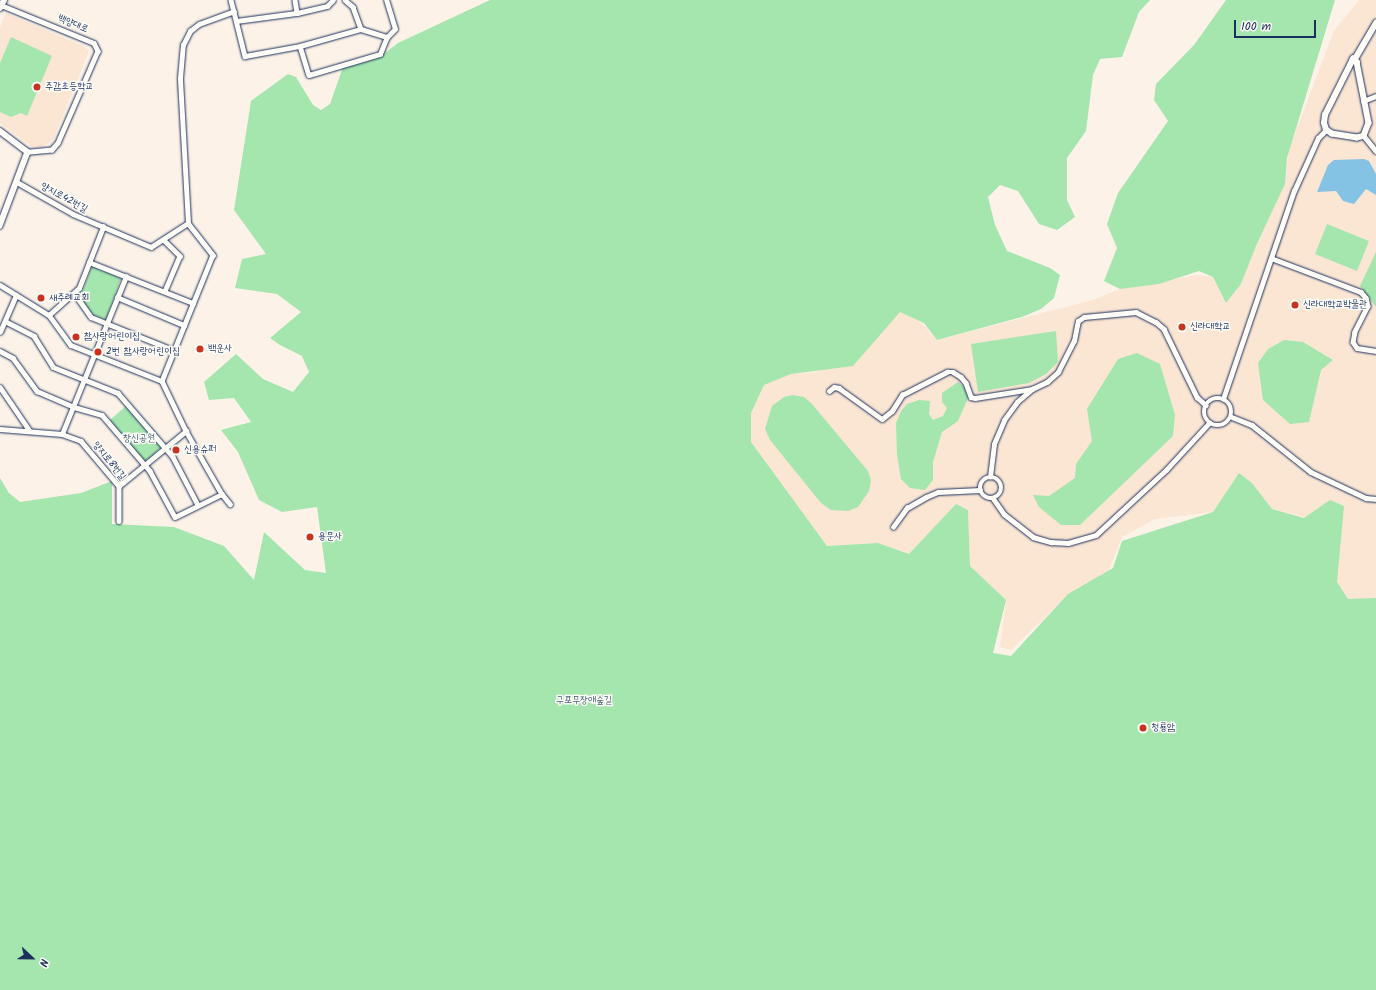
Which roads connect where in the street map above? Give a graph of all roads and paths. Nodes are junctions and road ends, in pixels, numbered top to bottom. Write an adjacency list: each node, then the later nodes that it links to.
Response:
1 (231, 0): 7 (street)
2 (295, 0): 8 (street)
3 (333, 0): 8 (street)
4 (345, 0): 11 (street)
5 (386, 0): 12 (street)
6 (2, 4): 21 (street, 백양대로)
7 (234, 11): 9 (street); 23 (street)
8 (297, 13): 9 (street)
9 (236, 21): 13 (street)
10 (1376, 23): 14 (street)
11 (361, 29): 12 (street); 13 (street)
12 (387, 37): 13 (street)
13 (300, 46)
14 (1355, 59): 16 (street); 17 (street)
15 (1376, 96): 16 (street)
16 (1363, 101): 19 (street)
17 (1326, 130): 19 (street); 27 (street)
18 (0, 131): 21 (street)
19 (1364, 136): 20 (street)
20 (1376, 151)
21 (28, 152): 22 (street)
22 (17, 182): 24 (street); 25 (street, 양지로42번길)
23 (188, 223): 26 (street, 양지로42번길); 35 (street)
24 (0, 226)
25 (103, 227): 26 (street, 양지로42번길); 28 (street)
26 (164, 240): 31 (street)
27 (1271, 258): 43 (street); 50 (street)
28 (89, 262): 29 (street); 32 (street)
29 (126, 276): 31 (street); 34 (street)
30 (0, 285): 33 (street)
31 (165, 291): 35 (street)
32 (75, 294): 36 (street); 38 (street)
33 (16, 295): 36 (street); 37 (street)
34 (117, 297): 38 (street); 39 (street)
35 (193, 303): 39 (street)
36 (49, 315): 44 (street)
37 (5, 321): 40 (street); 45 (street)
38 (108, 323): 41 (street); 44 (street)
39 (184, 325): 41 (street)
40 (0, 332)
41 (173, 350): 46 (street)
42 (0, 351): 52 (street)
43 (1376, 351)
44 (95, 355): 45 (street); 46 (street)
45 (84, 381): 52 (street); 59 (street)
46 (162, 381): 57 (street)
47 (0, 387): 56 (street)
48 (1032, 389): 49 (street); 51 (street); 61 (street)
49 (829, 391)
50 (1223, 399): 51 (street); 53 (street)
51 (1206, 405): 54 (street)
52 (74, 407): 58 (street); 60 (street)
53 (1232, 416): 54 (street); 66 (street)
54 (1209, 423): 65 (street)
55 (0, 429): 56 (street, 양지로8번길)
56 (30, 431): 58 (street, 양지로8번길)
57 (186, 432): 59 (street); 64 (street)
58 (62, 434): 62 (street, 양지로8번길)
59 (165, 449): 60 (street); 68 (street)
60 (145, 466): 62 (street); 68 (street)
61 (990, 477): 63 (street); 65 (street)
62 (119, 486): 69 (street, 양지로8번길)
63 (980, 490): 65 (street); 70 (street)
64 (222, 494): 67 (street); 68 (street)
65 (994, 498)
66 (1376, 499)
67 (230, 504)
68 (198, 505)
69 (119, 521)
70 (893, 527)

